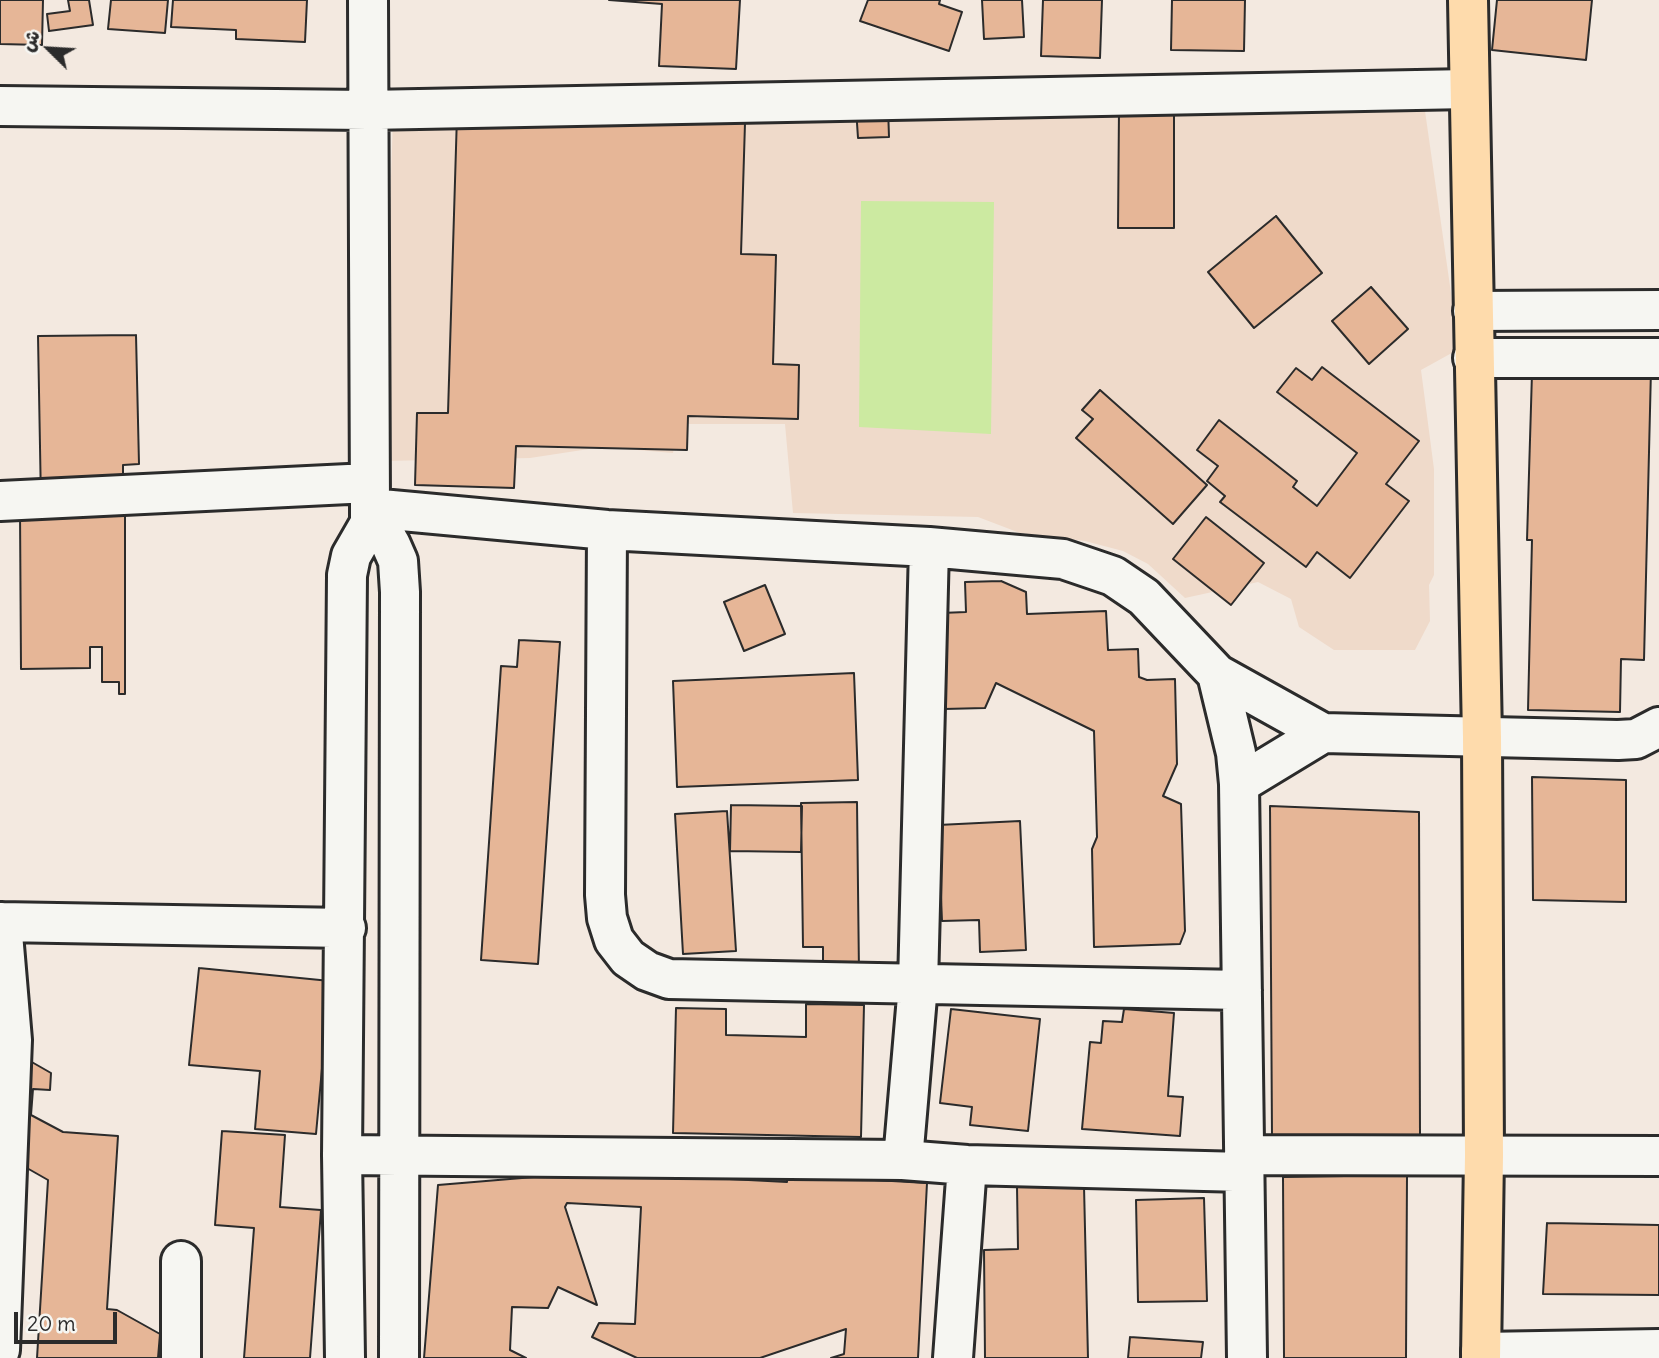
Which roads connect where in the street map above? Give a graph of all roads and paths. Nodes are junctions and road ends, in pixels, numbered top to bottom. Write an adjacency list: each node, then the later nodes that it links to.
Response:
1 (368, 0): 5 (street)
2 (1468, 0): 3 (main road)
3 (1469, 89): 5 (street); 7 (main road)
4 (0, 106): 5 (street)
5 (367, 110): 11 (street)
6 (1659, 310): 7 (street)
7 (1473, 311): 8 (main road)
8 (1473, 358): 9 (street); 17 (main road)
9 (1659, 358)
10 (0, 501): 11 (street)
11 (370, 505): 12 (street); 20 (street); 25 (street)
12 (607, 530): 13 (street); 21 (street)
13 (929, 547): 14 (street); 21 (street)
14 (1217, 674): 16 (street); 18 (street)
15 (1657, 732): 17 (street)
16 (1323, 733): 17 (street); 18 (street)
17 (1482, 737): 26 (main road)
18 (1239, 784): 22 (street)
19 (1, 922): 20 (street); 23 (street)
20 (346, 928): 24 (street)
21 (918, 985): 22 (street); 28 (street)
22 (1242, 990): 29 (street)
23 (6, 1040): 33 (street)
24 (342, 1155): 25 (street); 36 (street)
25 (402, 1156): 28 (street); 37 (street)
26 (1484, 1156): 27 (street); 29 (street); 34 (main road)
27 (1659, 1156)
28 (903, 1160): 30 (street)
29 (1244, 1163): 30 (street); 39 (street)
30 (967, 1165): 38 (street)
31 (181, 1261): 35 (street)
32 (1659, 1349): 34 (street)
33 (0, 1350)
34 (1481, 1355)
35 (181, 1358)
36 (345, 1358)
37 (399, 1358)
38 (953, 1358)
39 (1247, 1358)

